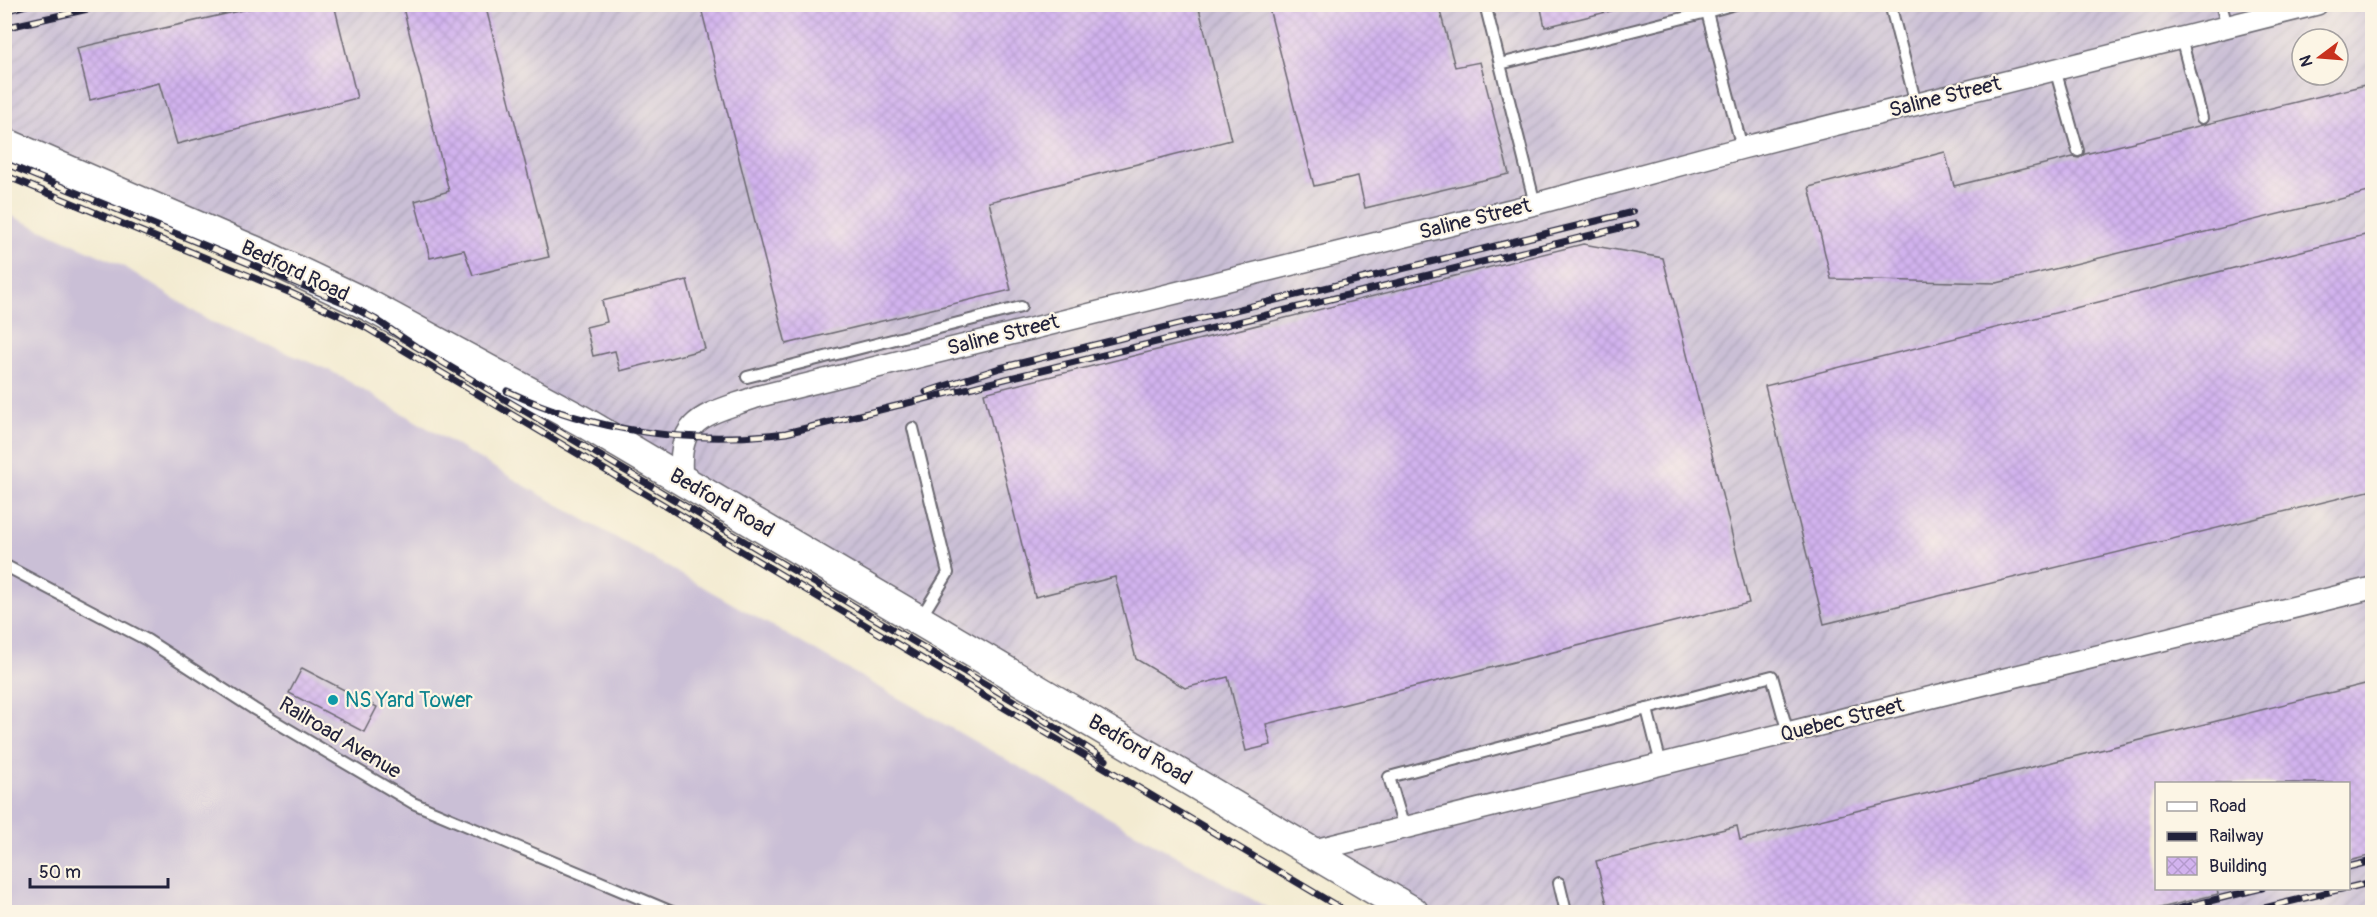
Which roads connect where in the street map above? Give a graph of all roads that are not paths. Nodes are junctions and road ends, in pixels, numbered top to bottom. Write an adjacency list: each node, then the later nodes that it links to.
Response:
1 (1485, 4): 9 (lane)
2 (1735, 4): 6 (lane)
3 (1890, 4): 11 (lane)
4 (2221, 4): 7 (lane)
5 (2317, 4): 7 (street, Saline Street)
6 (1707, 12): 9 (lane); 14 (lane)
7 (2227, 26): 8 (street, Saline Street)
8 (2181, 38): 10 (street, Saline Street); 12 (lane)
9 (1500, 64): 16 (lane)
10 (2055, 69): 11 (street, Saline Street); 15 (lane)
11 (1916, 104): 14 (street, Saline Street)
12 (2202, 118)
13 (4, 143): 22 (street, Bedford Road)
14 (1742, 147): 16 (street, Saline Street)
15 (2078, 151)
16 (1535, 204): 19 (street, Saline Street)
17 (1021, 307): 18 (lane)
18 (919, 333): 19 (lane); 20 (lane)
19 (925, 355): 22 (street, Saline Street)
20 (747, 377)
21 (913, 428): 25 (lane)
22 (682, 479): 25 (street, Bedford Road)
23 (4, 565): 32 (lane, Railroad Avenue)
24 (2373, 588): 27 (street, Quebec Street)
25 (920, 619): 30 (street, Bedford Road)
26 (1647, 709): 27 (lane); 28 (lane); 29 (lane)
27 (1788, 733): 28 (street, Quebec Street)
28 (1661, 764): 29 (street, Quebec Street)
29 (1404, 828): 30 (street, Quebec Street)
30 (1311, 852): 33 (street, Bedford Road)
31 (1559, 883): 34 (lane)
32 (672, 912)
33 (1413, 912)
34 (1566, 912)

